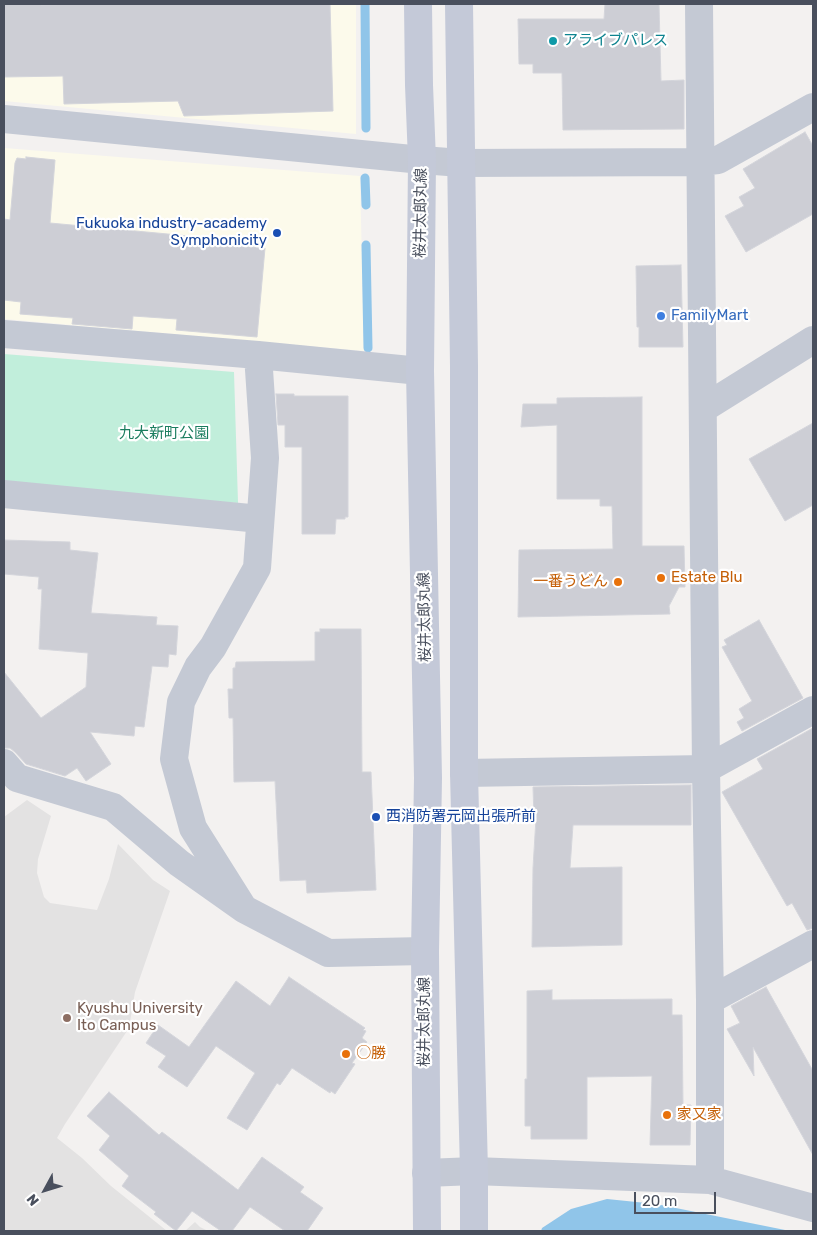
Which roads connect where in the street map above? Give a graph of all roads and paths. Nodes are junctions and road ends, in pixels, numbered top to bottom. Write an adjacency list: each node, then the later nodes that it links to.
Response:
1 (418, 4): 6 (main road, 桜井太郎丸線)
2 (459, 4): 8 (main road)
3 (699, 4): 7 (street)
4 (813, 107): 7 (street)
5 (4, 119): 6 (street)
6 (422, 160): 8 (street); 12 (main road, 桜井太郎丸線)
7 (700, 162): 8 (street); 13 (street)
8 (461, 163): 19 (main road)
9 (4, 334): 11 (street)
10 (813, 340): 13 (street)
11 (258, 355): 12 (street); 15 (street)
12 (420, 371): 22 (main road, 桜井太郎丸線)
13 (704, 408): 18 (street)
14 (4, 494): 15 (street)
15 (260, 519): 20 (street)
16 (813, 710): 18 (street)
17 (4, 763): 20 (street)
18 (706, 769): 19 (street); 23 (street)
19 (464, 773): 24 (main road)
20 (244, 909): 22 (street)
21 (813, 944): 23 (street)
22 (425, 951): 25 (main road, 桜井太郎丸線)
23 (710, 1000): 26 (street)
24 (474, 1172): 25 (street); 26 (street); 29 (main road)
25 (426, 1173): 28 (main road, 桜井太郎丸線)
26 (710, 1180): 27 (street)
27 (813, 1208)
28 (427, 1231)
29 (474, 1231)

